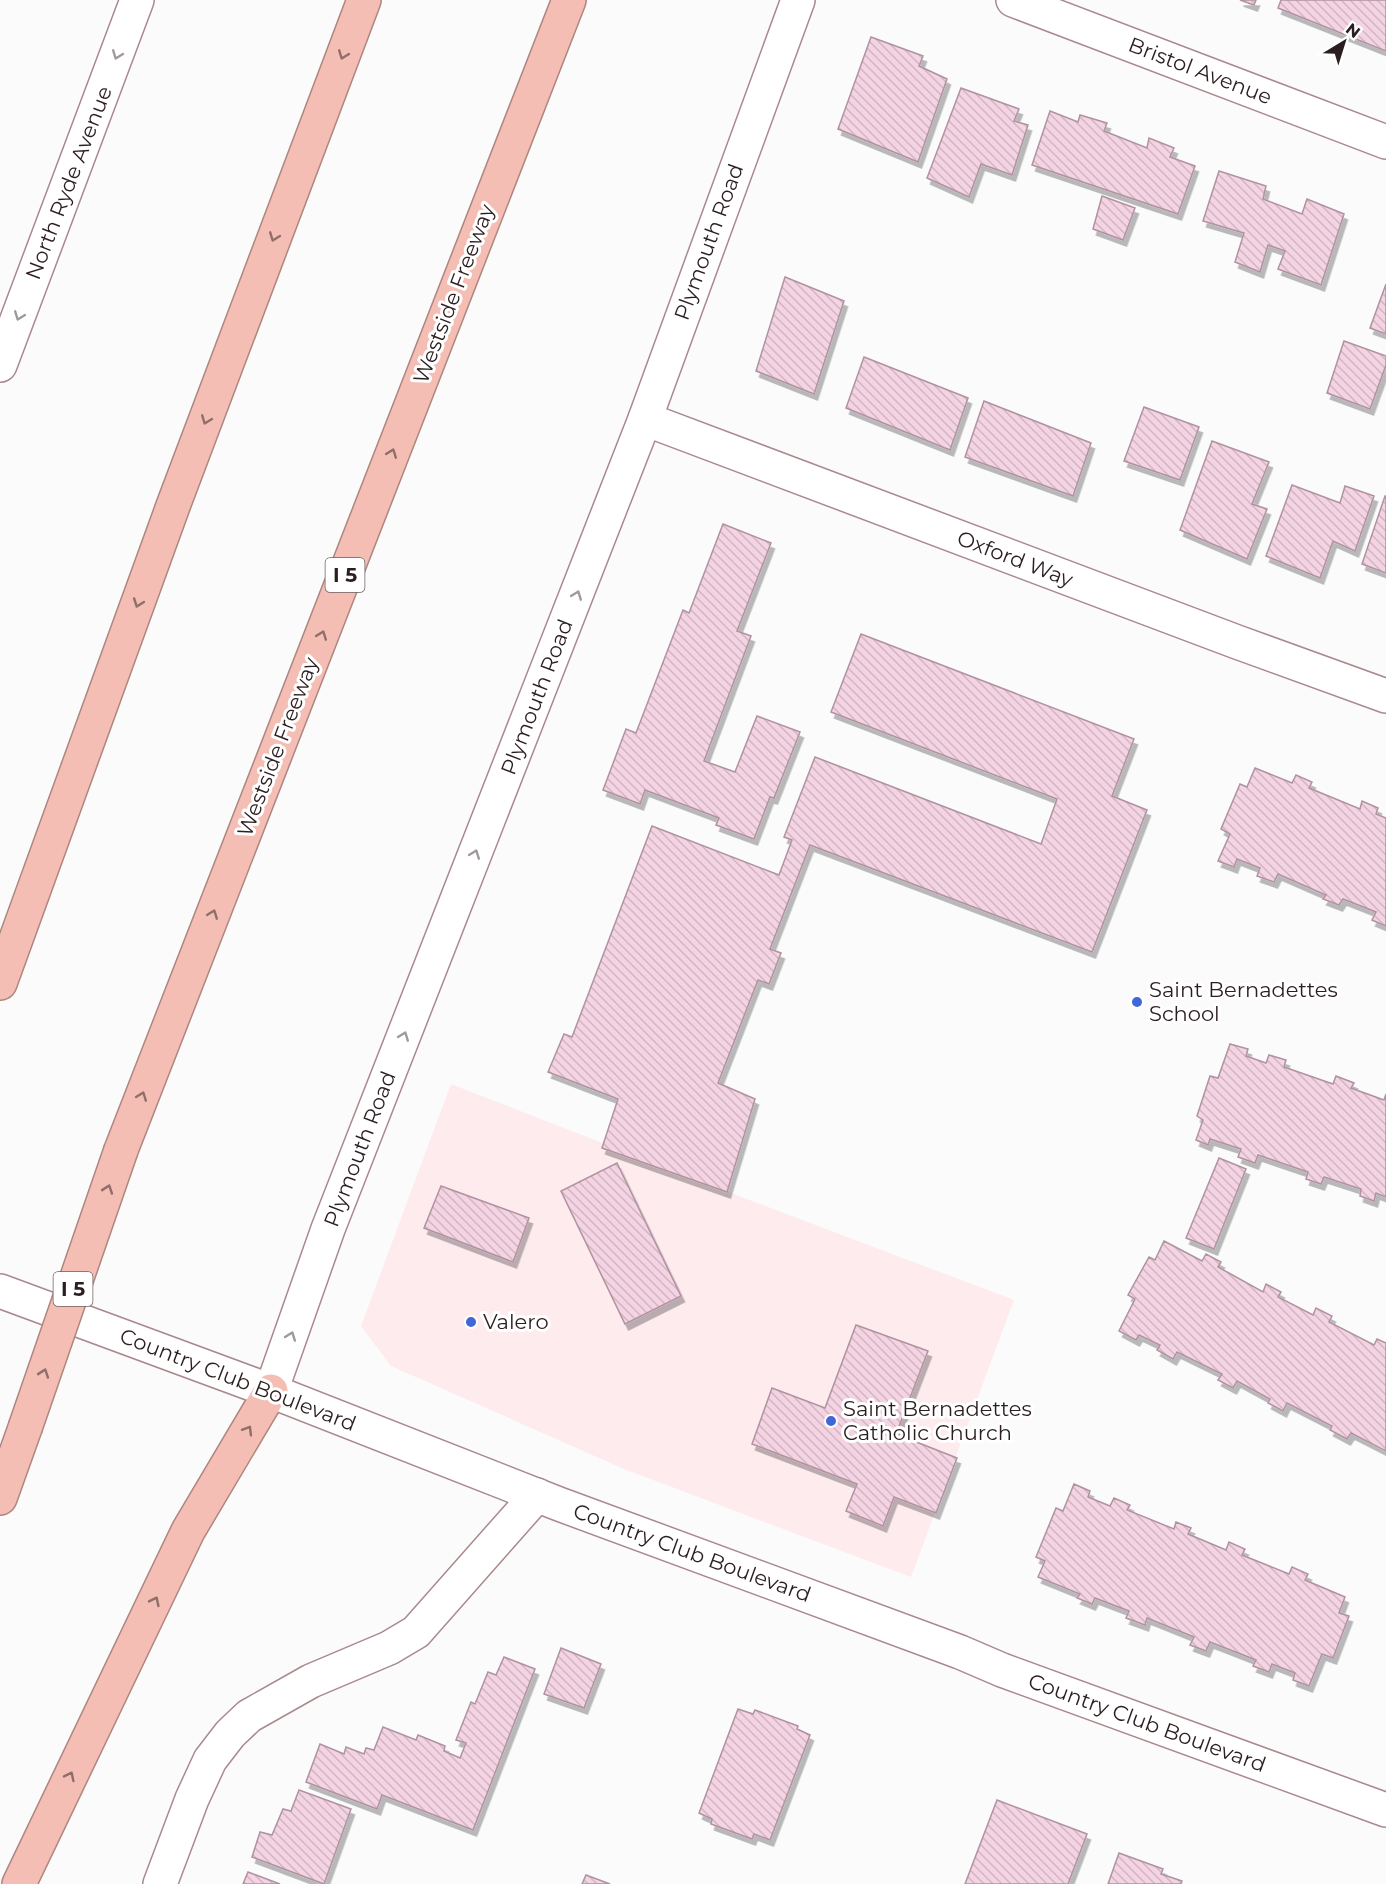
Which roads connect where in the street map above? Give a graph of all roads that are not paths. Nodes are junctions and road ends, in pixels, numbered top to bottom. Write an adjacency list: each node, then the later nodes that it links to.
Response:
1 (137, 0): 7 (street, North Ryde Avenue, one-way to 7)
2 (364, 0): 10 (highway, one-way to 10)
3 (568, 0): 14 (highway, Westside Freeway / I 5, one-way to 3, bridge)
4 (798, 0): 8 (street, Plymouth Road)
5 (1013, 0): 6 (street, Bristol Avenue)
6 (1386, 142)
7 (0, 365)
8 (645, 419): 9 (street, Oxford Way); 12 (street, Plymouth Road, one-way to 8)
9 (1386, 696)
10 (0, 983)
11 (0, 1291): 12 (street, Country Club Boulevard)
12 (271, 1391): 13 (street, Country Club Boulevard); 16 (highway, one-way to 12)
13 (537, 1495): 15 (street, Country Club Boulevard); 17 (street)
14 (0, 1498)
15 (1386, 1810)
16 (19, 1884)
17 (160, 1884)

